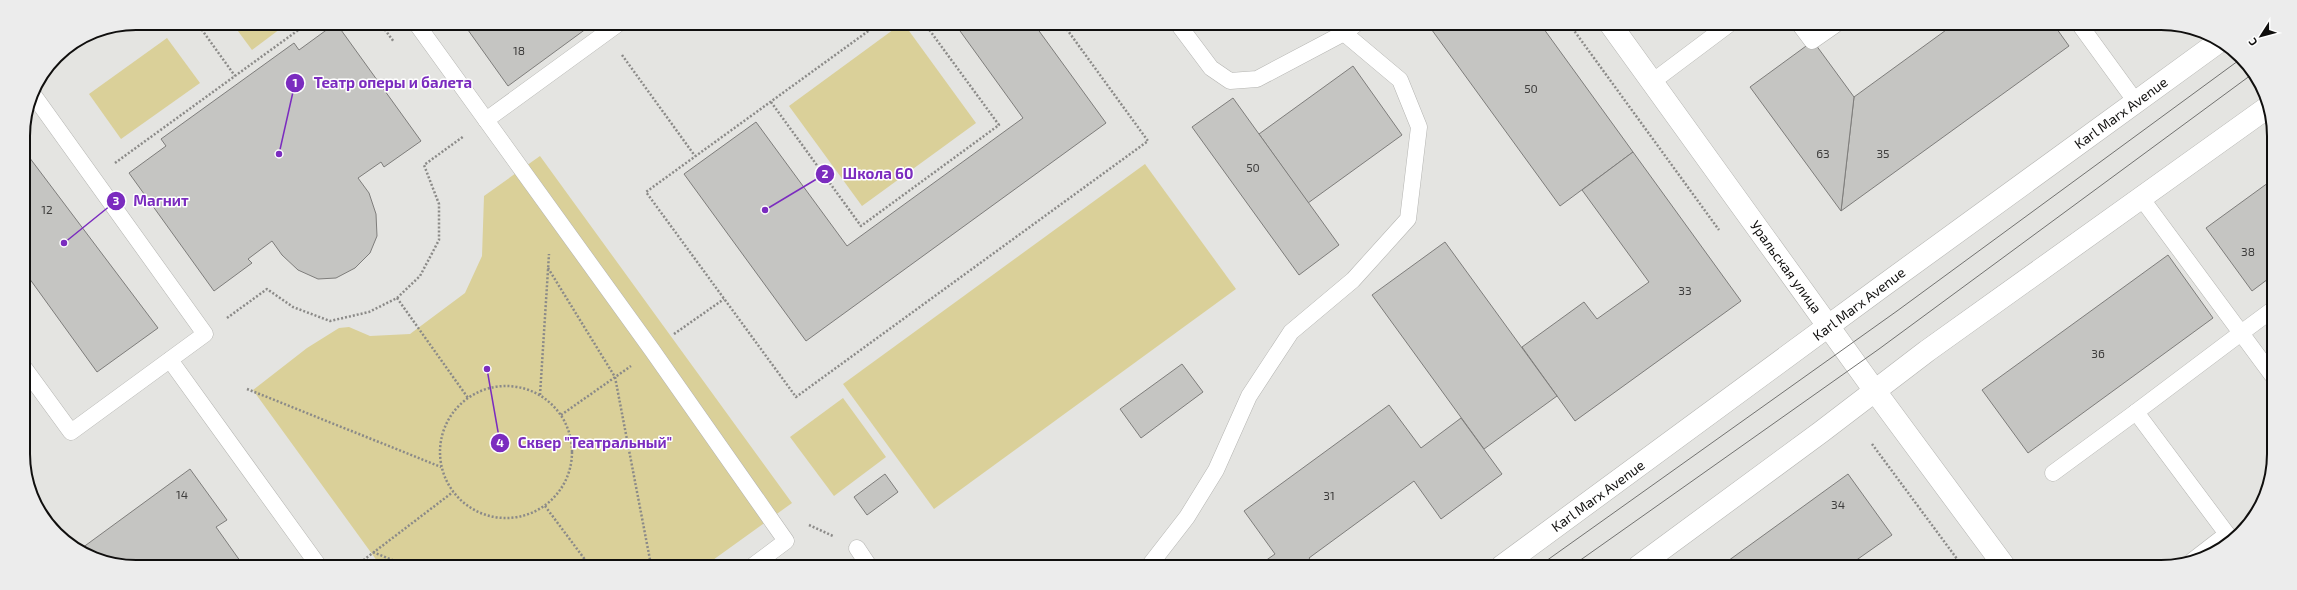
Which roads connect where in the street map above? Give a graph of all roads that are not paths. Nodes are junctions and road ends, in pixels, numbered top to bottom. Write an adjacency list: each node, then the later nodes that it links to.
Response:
1 (421, 30): 16 (lane)
2 (610, 30): 16 (lane)
3 (1182, 30): 4 (lane)
4 (1348, 30)
5 (1351, 30): 32 (lane)
6 (1615, 30): 12 (main road, Уральская улица)
7 (1721, 30): 12 (lane)
8 (1804, 30): 9 (lane)
9 (1828, 30)
10 (2084, 30): 14 (lane)
11 (2215, 45): 14 (main road, Karl Marx Avenue)
12 (1652, 82): 19 (main road, Уральская улица)
13 (37, 100): 21 (lane)
14 (2136, 102): 19 (main road, Karl Marx Avenue)
15 (2263, 110): 17 (main road)
16 (486, 120): 30 (lane)
17 (2142, 199): 20 (lane); 24 (main road)
18 (2267, 314): 20 (lane)
19 (1828, 327): 24 (main road, Уральская улица); 33 (main road, Karl Marx Avenue)
20 (2241, 333): 22 (lane); 25 (lane)
21 (170, 360): 23 (lane); 29 (lane)
22 (2267, 368)
23 (30, 376)
24 (1875, 391): 34 (main road); 35 (main road, Уральская улица)
25 (2136, 412): 26 (lane); 27 (lane)
26 (2053, 473)
27 (2229, 536)
28 (856, 548): 31 (lane)
29 (314, 560)
30 (761, 560)
31 (865, 560)
32 (1154, 560)
33 (1510, 560)
34 (1647, 560)
35 (2000, 560)

